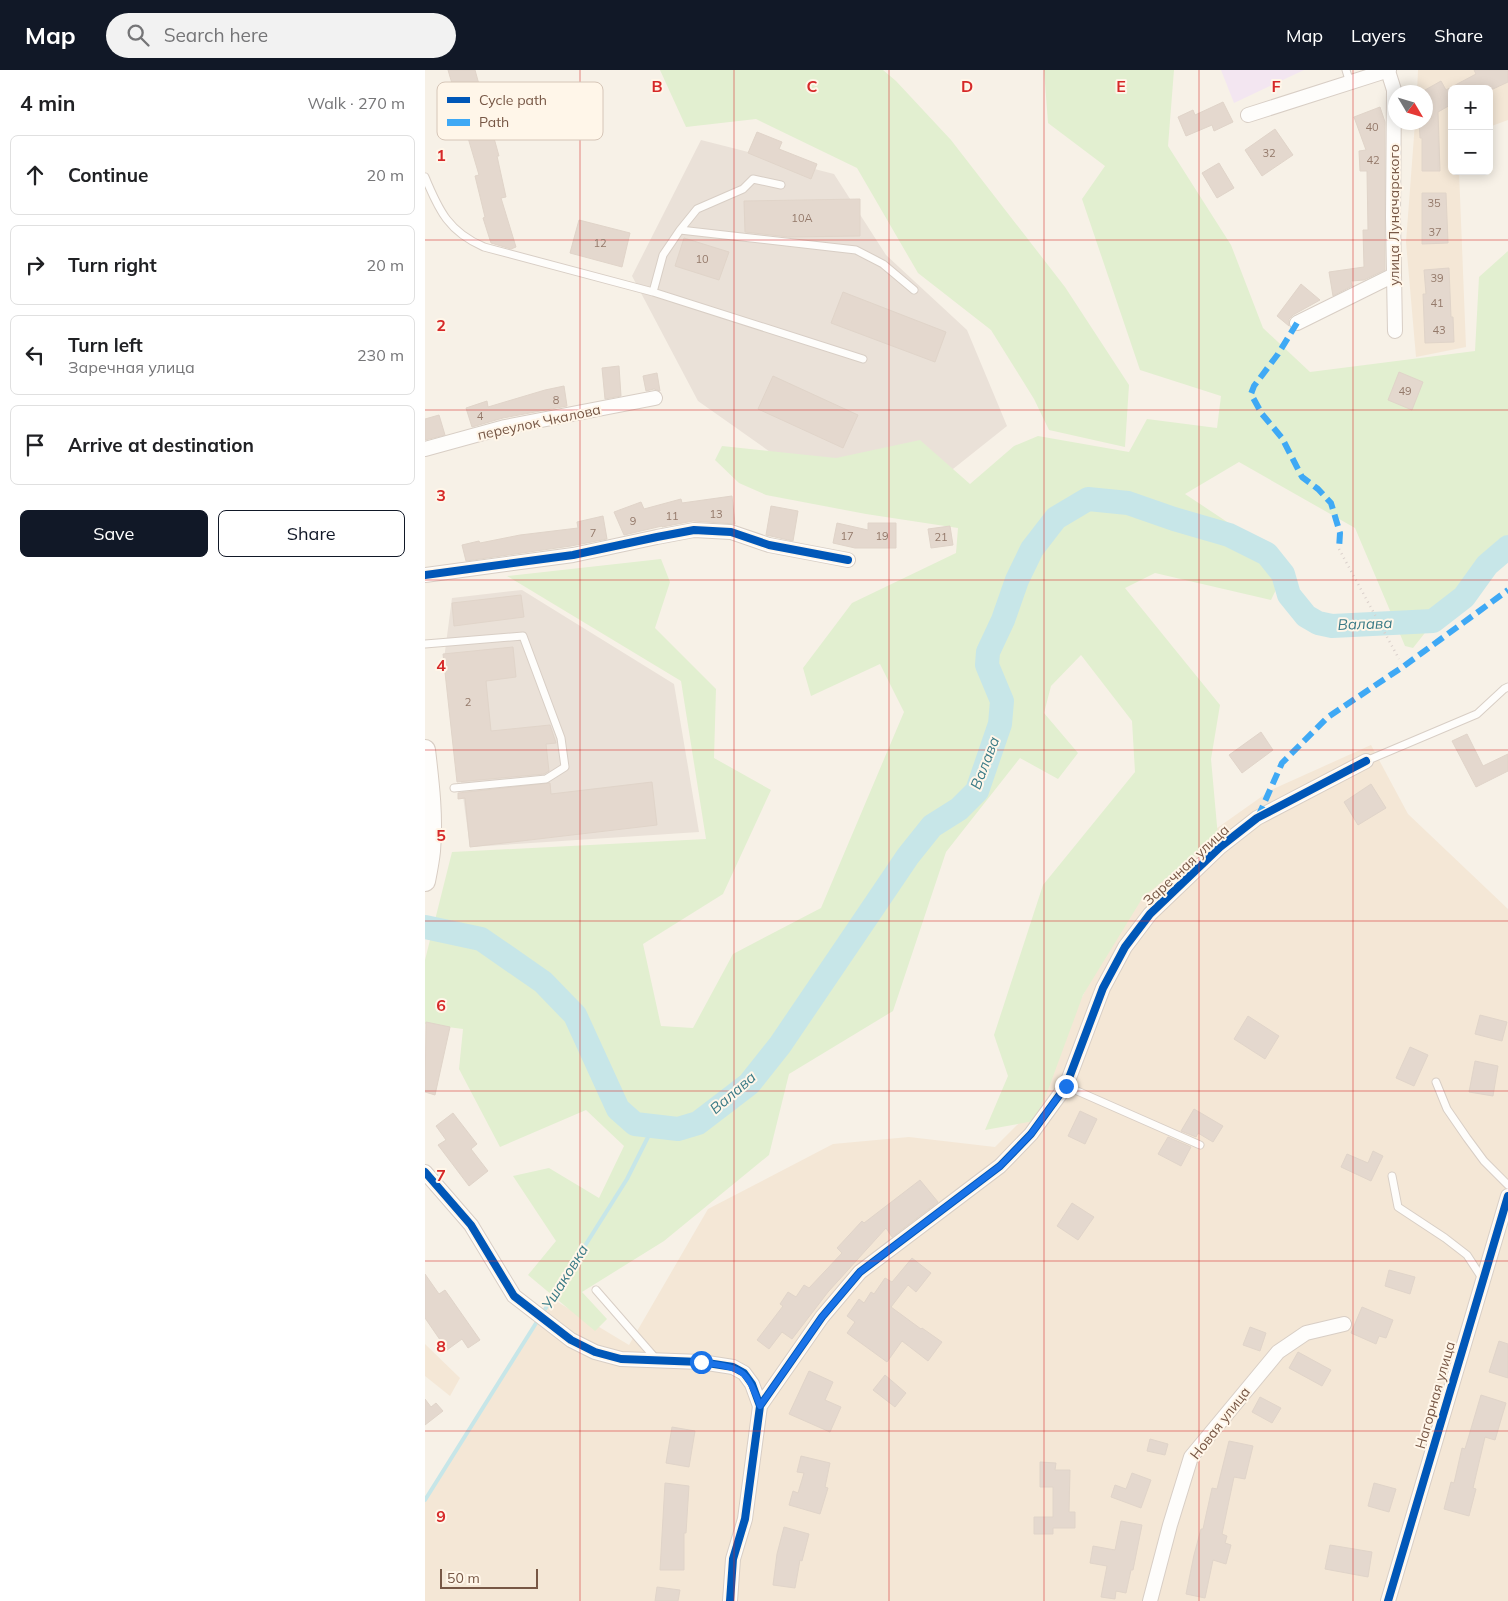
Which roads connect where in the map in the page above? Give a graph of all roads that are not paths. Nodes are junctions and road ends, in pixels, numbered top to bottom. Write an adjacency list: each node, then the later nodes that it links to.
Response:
1 (1389, 70): 2 (street, улица Луначарского); 7 (street, улица Луначарского)
2 (1348, 76): 3 (street, улица Луначарского)
3 (1247, 115)
4 (425, 176): 9 (lane)
5 (781, 185): 6 (lane)
6 (680, 230): 8 (lane); 9 (lane)
7 (1394, 275): 10 (street); 11 (street, улица Луначарского)
8 (914, 290)
9 (653, 292): 12 (lane)
10 (1297, 323)
11 (1395, 331)
12 (863, 359)
13 (655, 398): 14 (street, переулок Чкалова)
14 (425, 449)
15 (848, 560): 16 (street)
16 (425, 575)
17 (425, 644): 21 (lane)
18 (1508, 687): 20 (lane)
19 (425, 750): 22 (main road)
20 (1366, 761): 24 (street, Заречная улица)
21 (455, 788)
22 (425, 881)
23 (1436, 1082): 28 (lane)
24 (1066, 1086): 25 (lane); 34 (street, Заречная улица)
25 (1200, 1145)
26 (425, 1172): 33 (street)
27 (1392, 1176): 30 (lane)
28 (1508, 1185)
29 (1508, 1196): 30 (street, Нагорная улица)
30 (1483, 1278): 37 (street, Нагорная улица)
31 (596, 1290): 33 (lane)
32 (1344, 1324): 36 (street, Новая улица)
33 (658, 1361): 34 (street)
34 (760, 1406): 35 (street, Заречная улица)
35 (730, 1601)
36 (1151, 1601)
37 (1388, 1601)

